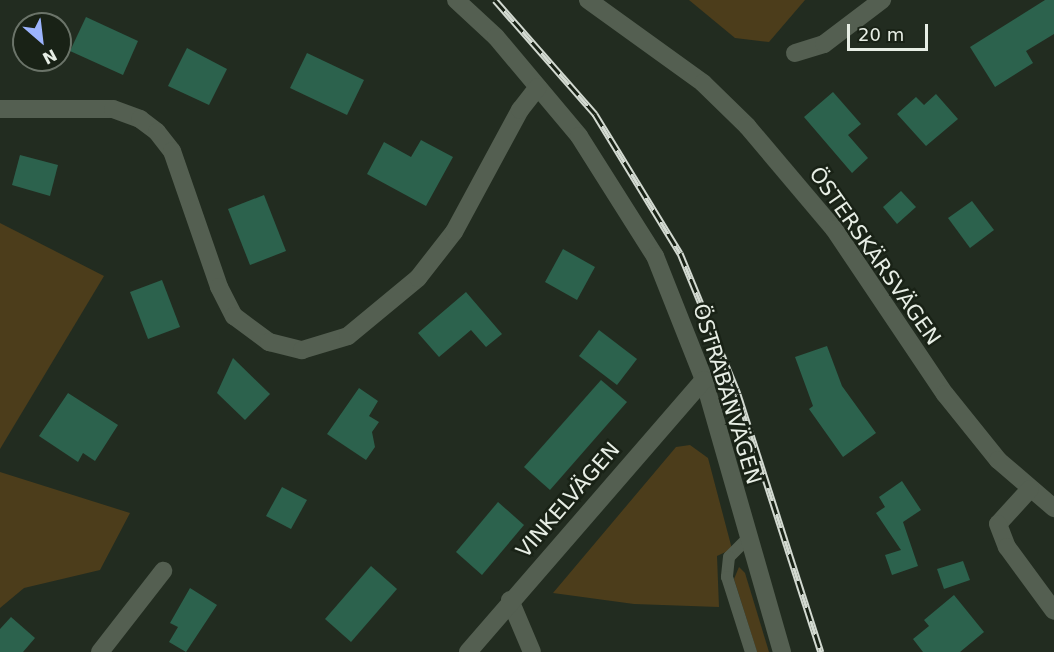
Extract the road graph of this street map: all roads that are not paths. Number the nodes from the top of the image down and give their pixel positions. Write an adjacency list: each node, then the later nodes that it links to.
1 (456, 0): 5 (street, ÖSTRABANVÄGEN)
2 (588, 0): 8 (street, ÖSTERSKÄRSVÄGEN)
3 (882, 0): 4 (street)
4 (795, 53)
5 (538, 87): 6 (street); 7 (street, ÖSTRABANVÄGEN)
6 (0, 109)
7 (704, 380): 10 (street, ÖSTRABANVÄGEN); 12 (street, VINKELVÄGEN)
8 (1030, 489): 9 (street, ÖSTERSKÄRSVÄGEN); 13 (street)
9 (1054, 508)
10 (747, 539): 17 (lane); 18 (street, ÖSTRABANVÄGEN)
11 (163, 571): 14 (street)
12 (510, 600): 15 (street, VINKELVÄGEN); 16 (street)
13 (1054, 611)
14 (100, 652)
15 (468, 652)
16 (532, 652)
17 (751, 652)
18 (782, 652)

